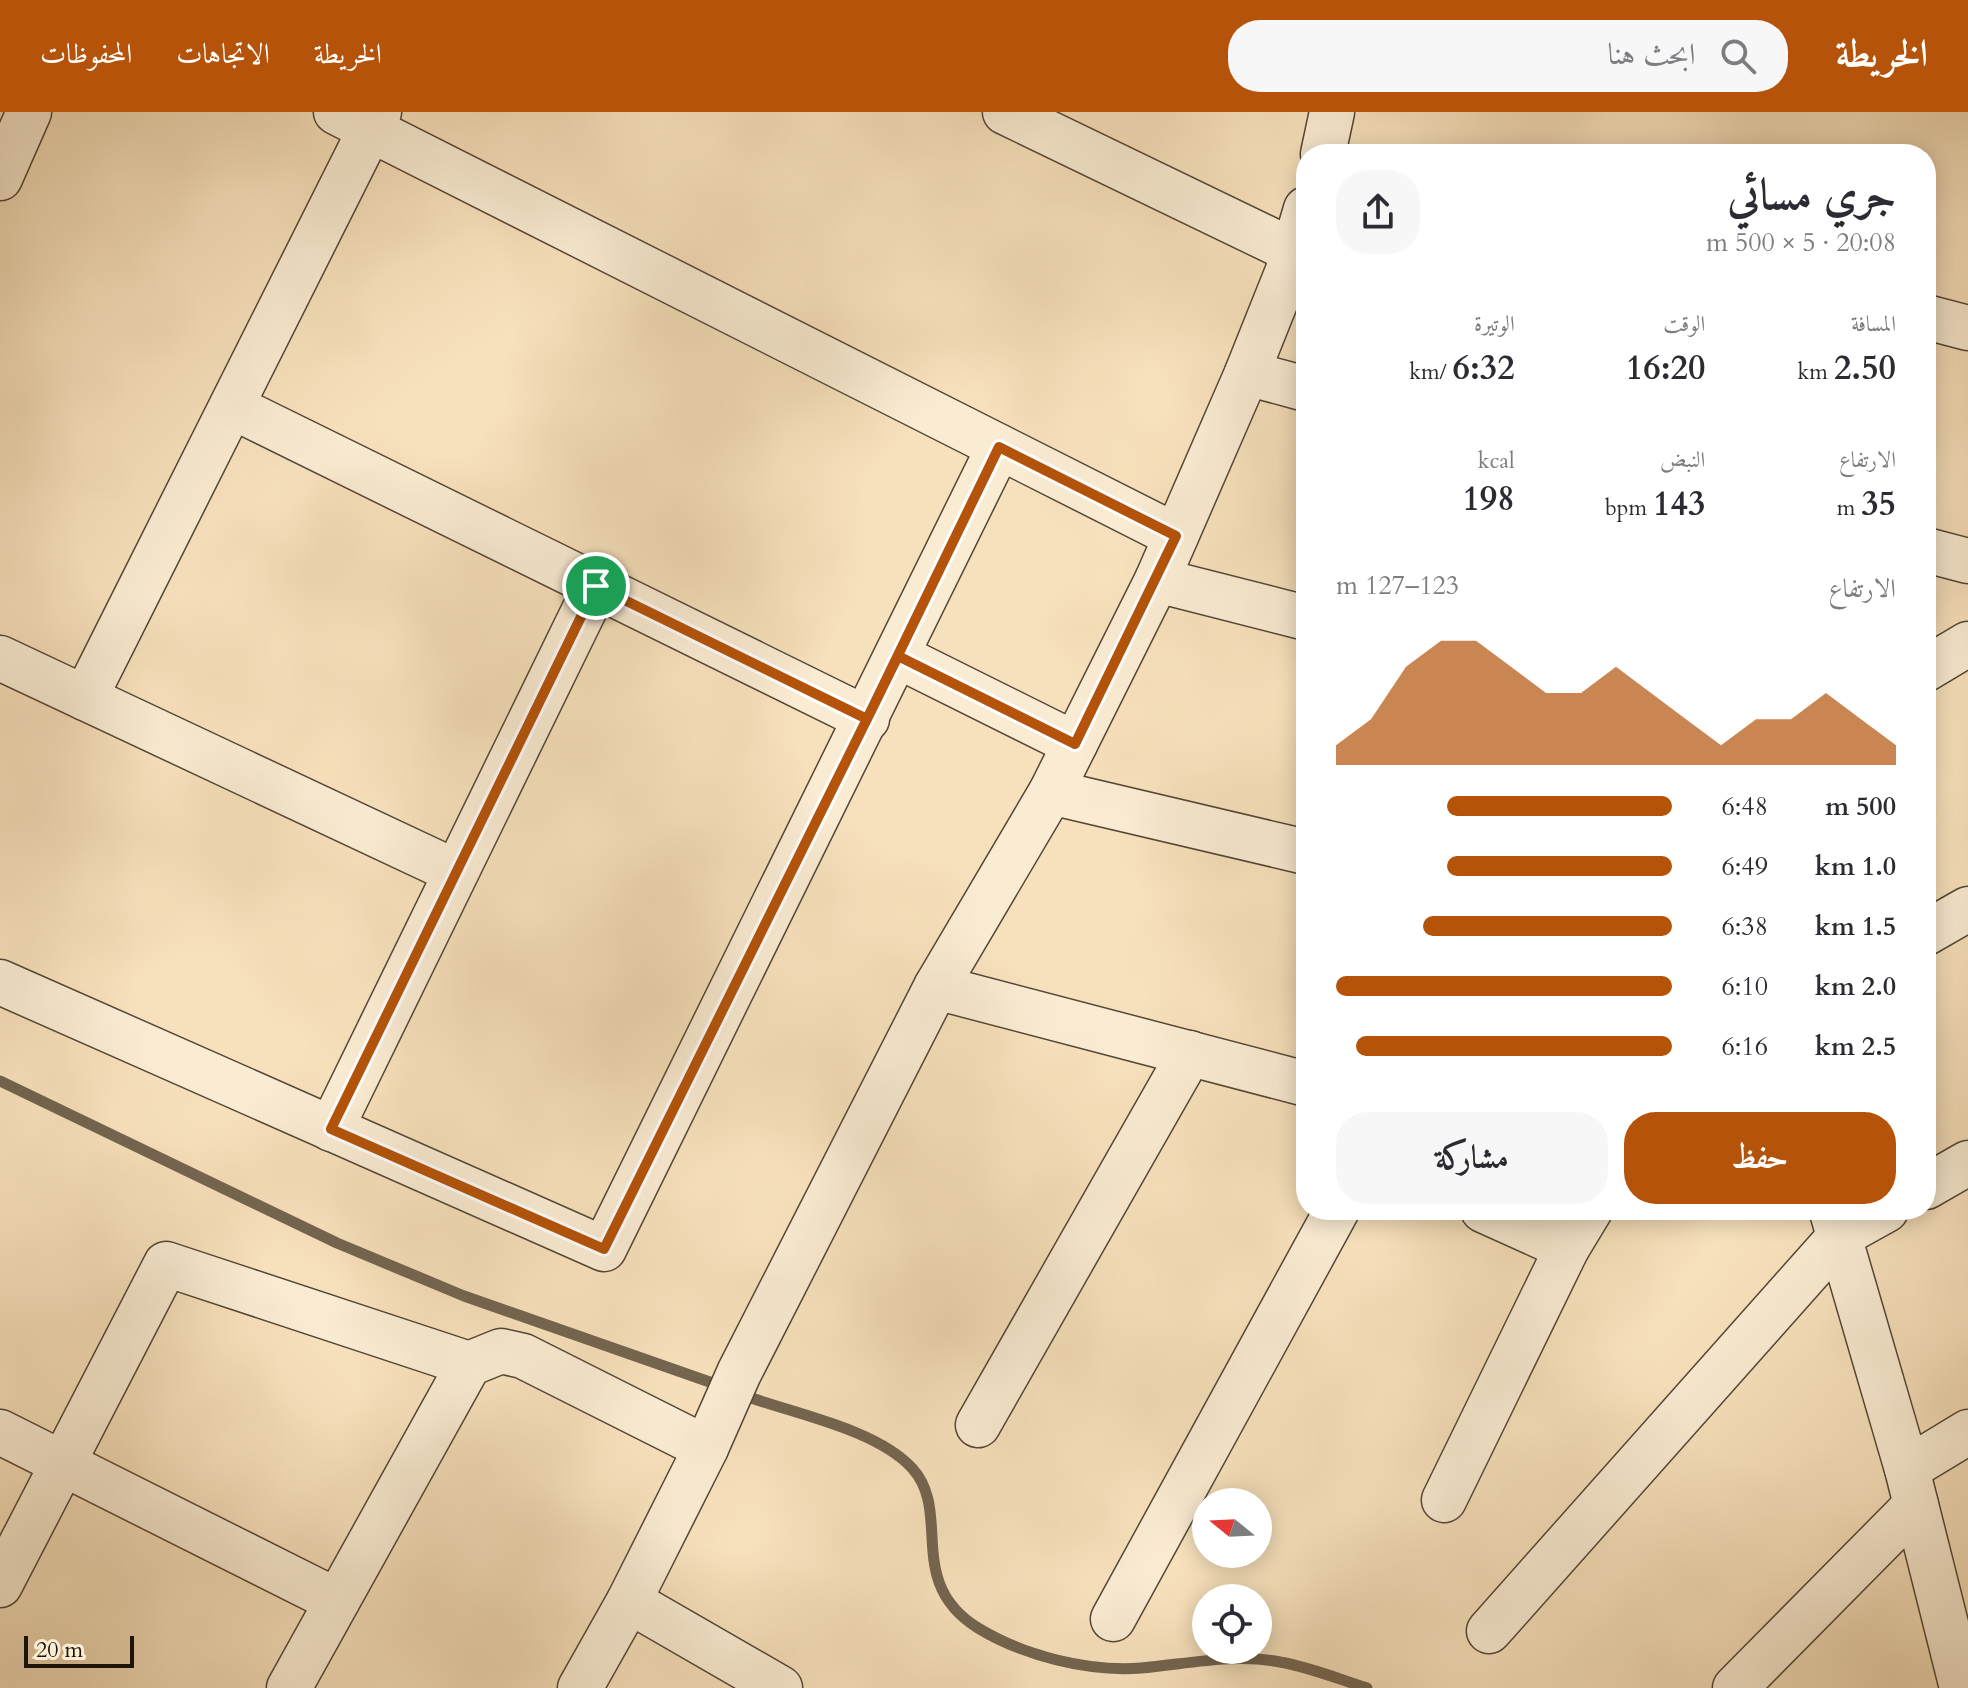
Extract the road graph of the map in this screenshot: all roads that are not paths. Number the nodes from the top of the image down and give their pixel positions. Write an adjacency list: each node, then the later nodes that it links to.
1 (29, 112): 6 (street)
2 (1005, 112): 8 (street)
3 (1332, 112): 5 (street)
4 (361, 117): 13 (street); 14 (street)
5 (1325, 144)
6 (0, 178)
7 (1296, 241): 8 (street)
8 (1293, 251): 11 (street)
9 (1936, 320): 10 (street)
10 (1968, 328)
11 (1247, 373): 12 (street); 15 (street)
12 (1296, 386)
13 (233, 407): 19 (street); 25 (street)
14 (999, 447): 15 (street); 22 (street)
15 (1176, 536): 18 (street)
16 (1936, 553): 17 (street)
17 (1968, 561)
18 (1157, 580): 20 (street); 27 (street)
19 (596, 586): 26 (street); 30 (street)
20 (1296, 615)
21 (1968, 644): 24 (street)
22 (898, 656): 26 (street); 27 (street)
23 (0, 658): 25 (street)
24 (1936, 663)
25 (85, 698): 30 (street)
26 (867, 719): 37 (street)
27 (1075, 744): 28 (street)
28 (1051, 792): 29 (street); 34 (street)
29 (1296, 850)
30 (456, 872): 37 (street)
31 (1968, 909): 32 (street)
32 (1936, 927)
33 (0, 982): 37 (street)
34 (936, 987): 35 (street); 49 (street)
35 (1190, 1053): 36 (street); 46 (street)
36 (1296, 1081)
37 (331, 1129)
38 (1968, 1163): 39 (street)
39 (1936, 1181)
40 (1332, 1220): 56 (street)
41 (1505, 1220): 44 (street)
42 (1584, 1220): 44 (street)
43 (1836, 1223): 51 (street); 57 (street)
44 (1567, 1248): 52 (street)
45 (469, 1364): 49 (street); 50 (street); 54 (street)
46 (978, 1425)
47 (0, 1432): 50 (street)
48 (1968, 1432): 51 (street)
49 (710, 1434): 55 (street)
50 (64, 1462): 53 (street); 54 (street)
51 (1912, 1487): 61 (street); 62 (street)
52 (1444, 1500)
53 (0, 1585)
54 (337, 1601): 58 (street)
55 (629, 1601): 59 (street); 60 (street)
56 (1113, 1619)
57 (1489, 1631)
58 (289, 1688)
59 (580, 1688)
60 (780, 1688)
61 (1735, 1688)
62 (1962, 1688)

